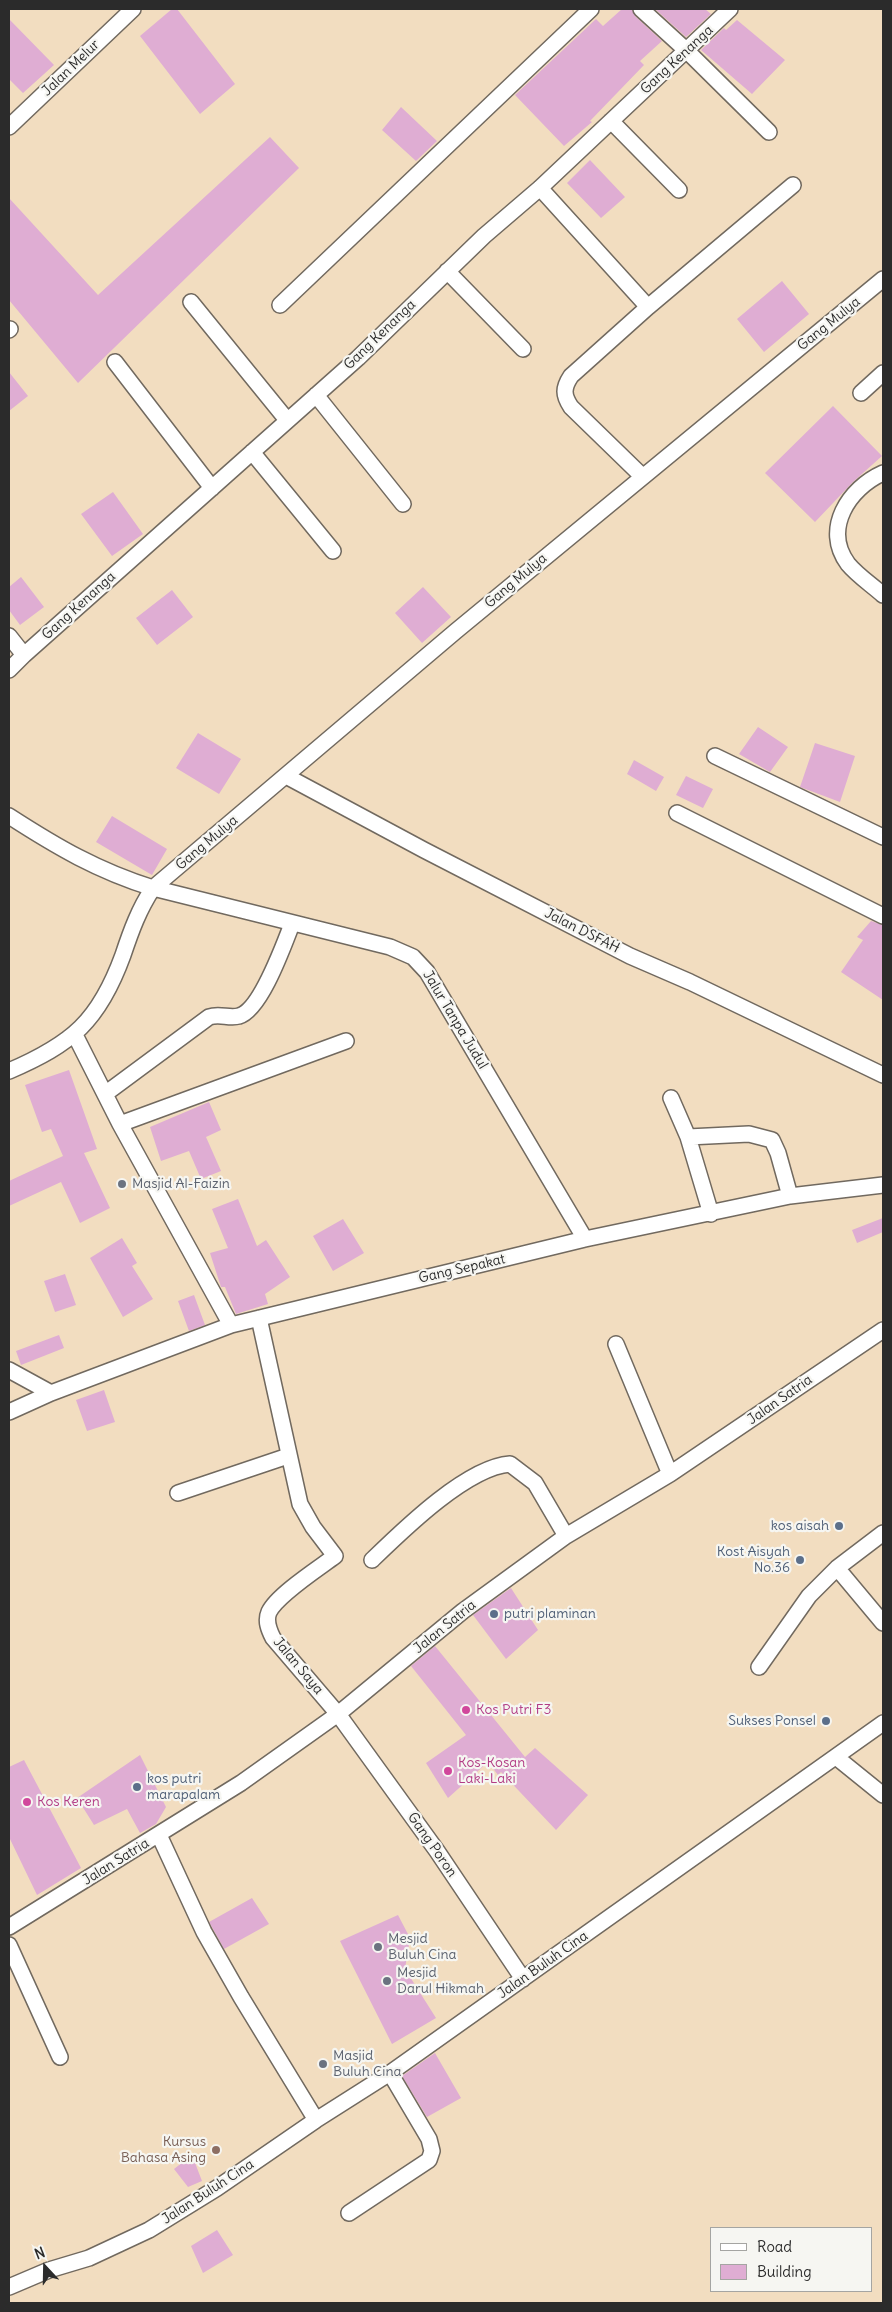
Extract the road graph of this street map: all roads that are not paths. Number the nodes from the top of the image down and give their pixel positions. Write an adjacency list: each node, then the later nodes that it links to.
1 (133, 9): 7 (street, Jalan Melur)
2 (591, 9): 15 (street)
3 (641, 9): 5 (street)
4 (730, 9): 5 (street, Gang Kenanga)
5 (687, 51): 6 (street, Gang Kenanga); 8 (street)
6 (611, 121): 10 (street, Gang Kenanga); 11 (street)
7 (9, 127)
8 (769, 132)
9 (793, 185): 16 (street)
10 (540, 188): 12 (street, Gang Kenanga); 16 (street)
11 (679, 190)
12 (447, 270): 17 (street); 21 (street, Gang Kenanga)
13 (883, 279): 25 (street, Gang Mulya)
14 (191, 302): 22 (street)
15 (280, 305)
16 (648, 307): 25 (street)
17 (523, 349)
18 (115, 362): 26 (street)
19 (883, 373): 20 (street)
20 (861, 393)
21 (316, 395): 22 (street, Gang Kenanga); 27 (street)
22 (287, 420): 23 (street, Gang Kenanga)
23 (252, 452): 26 (street, Gang Kenanga); 28 (street)
24 (883, 473): 29 (street)
25 (642, 476): 34 (street, Gang Mulya)
26 (212, 488): 31 (street, Gang Kenanga)
27 (403, 504)
28 (333, 551)
29 (883, 595)
30 (9, 636): 31 (street)
31 (24, 655): 32 (street, Gang Kenanga)
32 (9, 670)
33 (715, 756): 37 (street)
34 (286, 776): 38 (street, Gang Mulya); 44 (street, Jalan DSFAH)
35 (677, 813): 39 (street)
36 (9, 816): 38 (street, Jalur Tanpa Judul)
37 (883, 836)
38 (153, 888): 40 (street, Jalur Tanpa Judul); 41 (street, Gang Mulya)
39 (883, 916)
40 (292, 924): 45 (street); 52 (street, Jalur Tanpa Judul)
41 (75, 1035): 43 (street); 45 (street)
42 (346, 1040): 47 (street)
43 (9, 1070)
44 (883, 1075)
45 (105, 1094): 47 (street)
46 (671, 1098): 48 (street)
47 (120, 1124): 54 (street)
48 (688, 1137): 50 (street); 51 (street)
49 (883, 1185): 50 (street, Gang Sepakat)
50 (790, 1196): 51 (street, Gang Sepakat)
51 (711, 1214): 52 (street, Gang Sepakat)
52 (586, 1239): 53 (street, Gang Sepakat)
53 (259, 1318): 54 (street, Gang Sepakat); 60 (street)
54 (231, 1325): 58 (street, Gang Sepakat)
55 (883, 1330): 61 (street, Jalan Satria)
56 (616, 1344): 61 (street)
57 (9, 1370): 58 (street)
58 (51, 1393): 59 (street, Gang Sepakat)
59 (9, 1412)
60 (288, 1456): 62 (street); 69 (street, Jalan Saya)
61 (670, 1474): 64 (street, Jalan Satria)
62 (178, 1493)
63 (883, 1533): 66 (street)
64 (566, 1536): 65 (street); 69 (street, Jalan Satria)
65 (372, 1560)
66 (837, 1568): 67 (street); 68 (street)
67 (883, 1623)
68 (759, 1667)
69 (338, 1714): 73 (street, Jalan Satria); 76 (street, Gang Poron)
70 (883, 1723): 71 (street, Jalan Buluh Cina)
71 (836, 1757): 72 (street); 76 (street, Jalan Buluh Cina)
72 (883, 1795)
73 (159, 1835): 74 (street, Jalan Satria); 79 (street)
74 (9, 1927)
75 (9, 1945): 77 (street)
76 (523, 1979): 78 (street, Jalan Buluh Cina)
77 (60, 2057)
78 (390, 2073): 79 (street, Jalan Buluh Cina); 80 (street)
79 (316, 2120): 81 (street, Jalan Buluh Cina)
80 (349, 2213)
81 (9, 2287)

